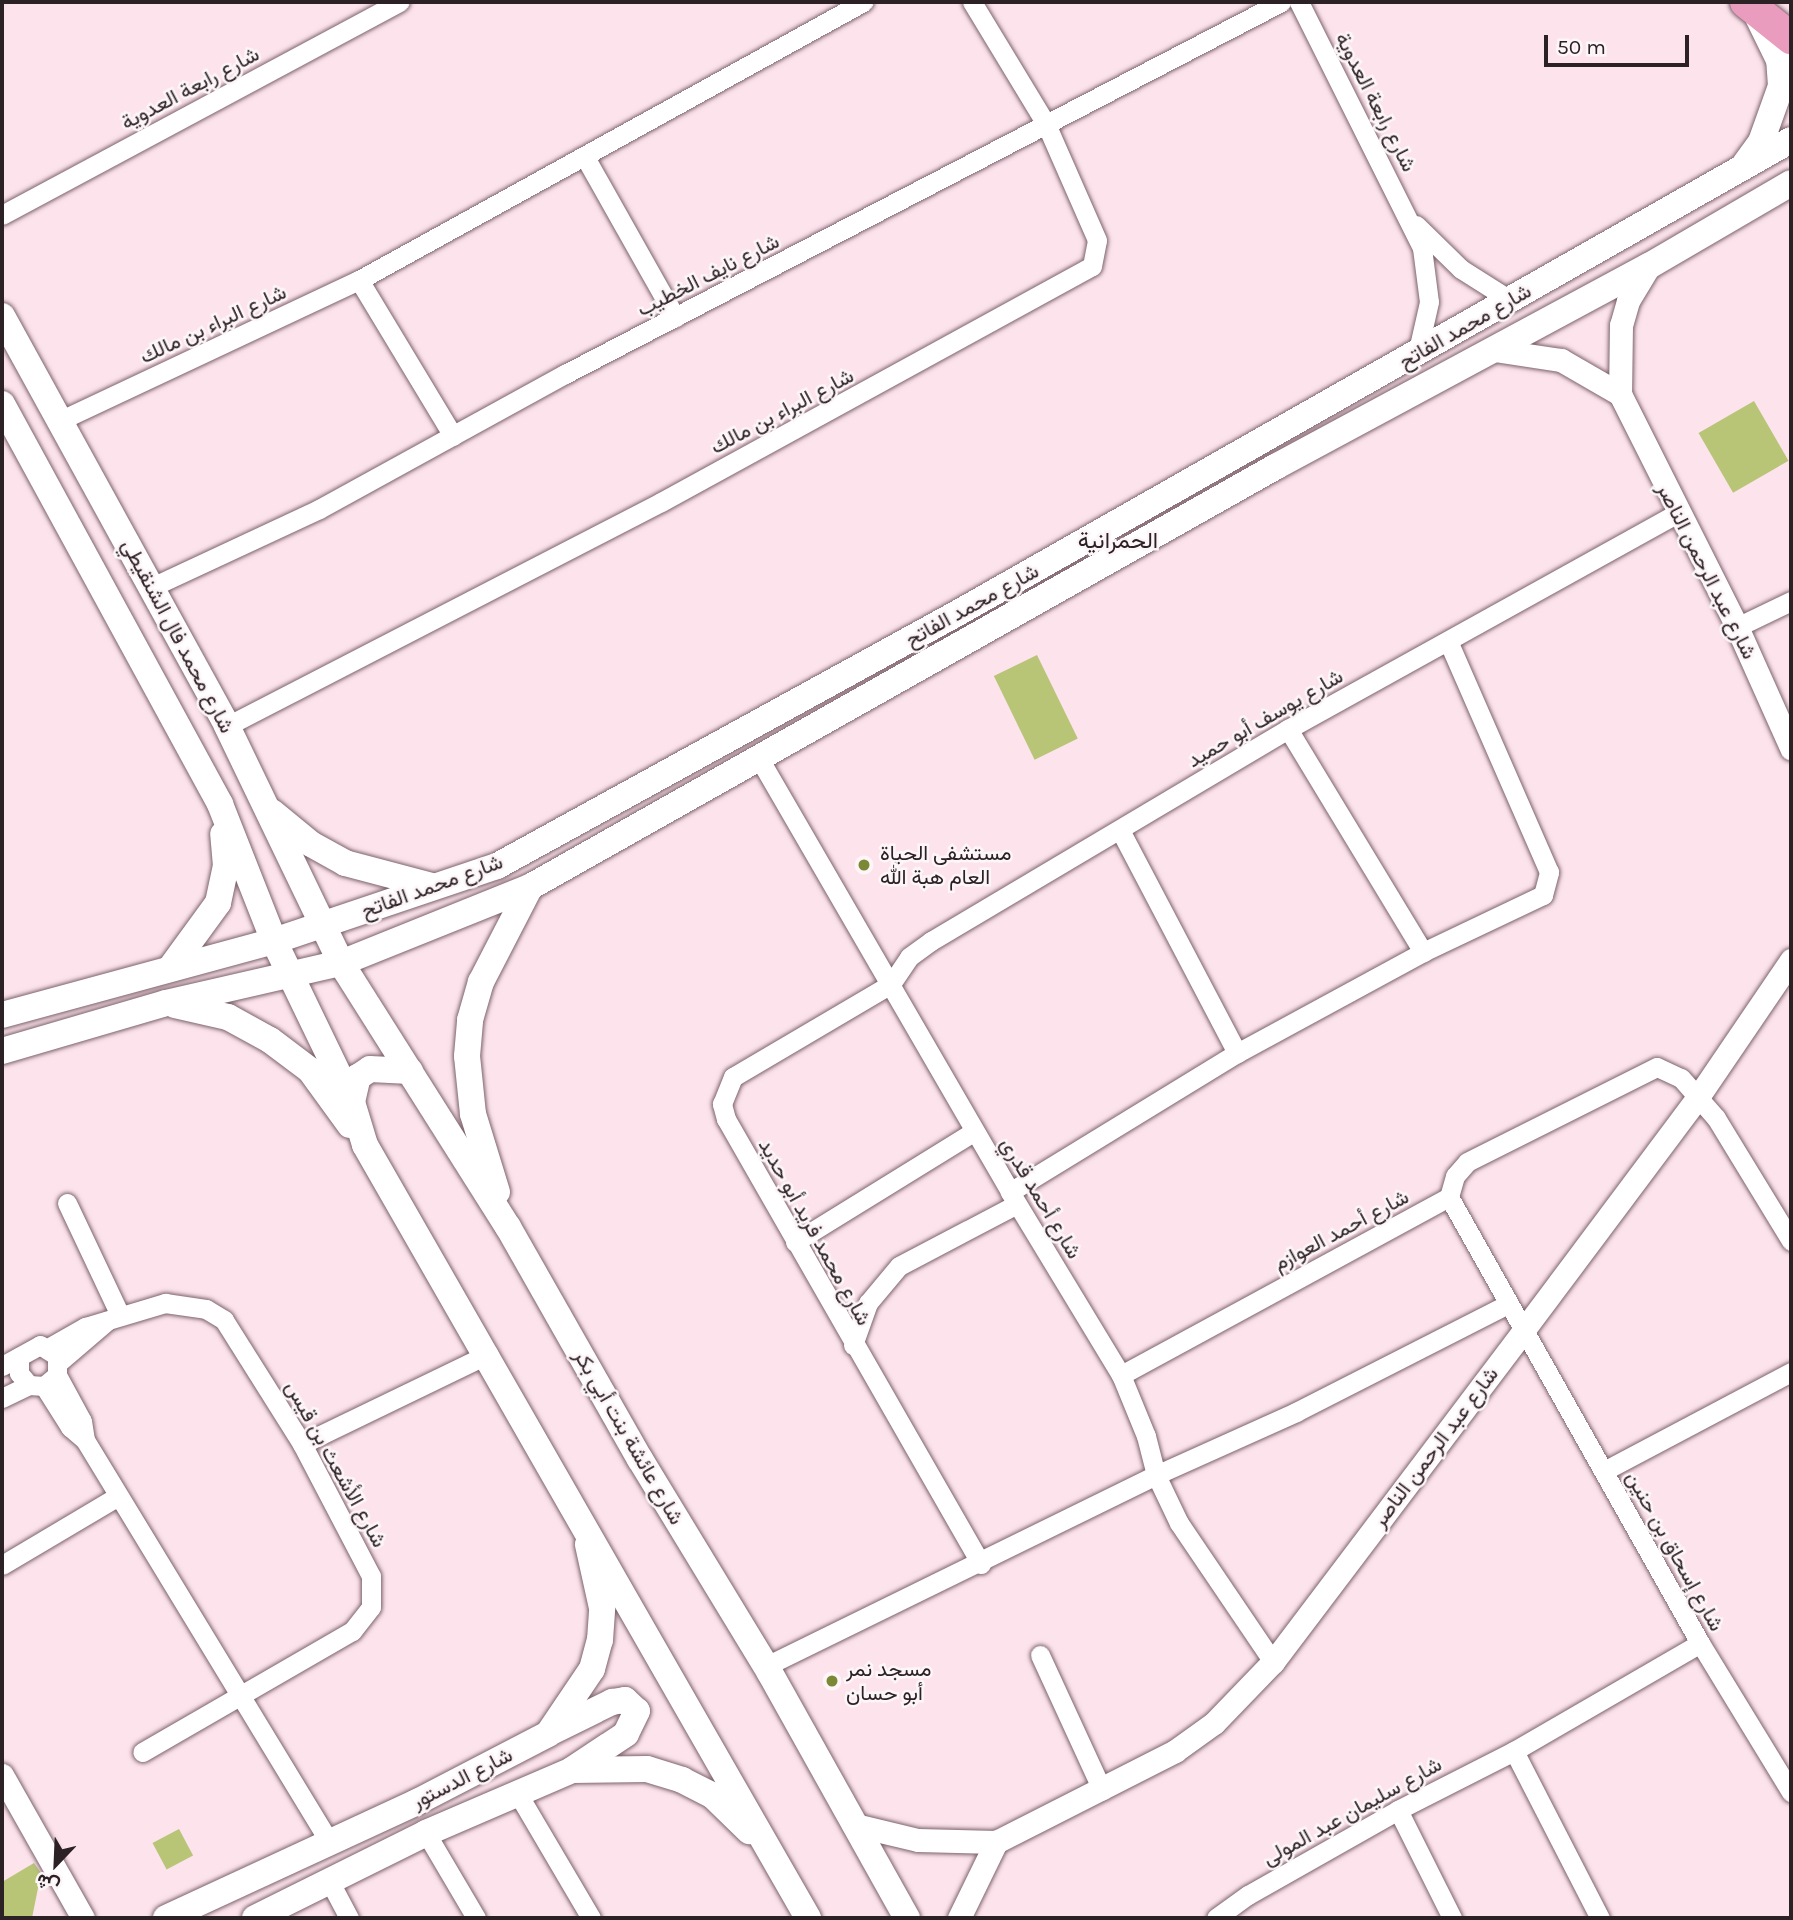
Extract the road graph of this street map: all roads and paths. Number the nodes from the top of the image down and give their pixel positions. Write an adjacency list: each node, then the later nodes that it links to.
1 (400, 2): 13 (street, شارع رابعة العدوية)
2 (863, 2): 10 (street, شارع البراء بن مالك)
3 (972, 2): 8 (street, شارع البراء بن مالك)
4 (1281, 2): 8 (street, شارع نايف الخطيب)
5 (1299, 2): 14 (street, شارع رابعة العدوية)
6 (1750, 6): 7 (highway); 11 (main road, شارع محمد الفاتح)
7 (1791, 38)
8 (1046, 124): 19 (street, شارع نايف الخطيب); 31 (street, شارع البراء بن مالك)
9 (1791, 140): 11 (main road)
10 (585, 157): 16 (street, شارع البراء بن مالك); 19 (street)
11 (1744, 166): 17 (main road, شارع محمد الفاتح)
12 (1791, 183): 15 (main road, شارع محمد الفاتح)
13 (2, 215)
14 (1413, 222): 17 (street, شارع رابعة العدوية); 21 (street, شارع رابعة العدوية)
15 (1649, 266): 20 (main road, شارع محمد الفاتح); 22 (street, شارع عبد الرحمن الناصر)
16 (359, 280): 24 (street, شارع البراء بن مالك); 25 (street)
17 (1510, 300): 21 (main road, شارع محمد الفاتح)
18 (2, 316): 24 (main road, شارع محمد فال الشنقيطي)
19 (675, 317): 25 (street, شارع نايف الخطيب)
20 (1493, 350): 22 (street); 34 (main road, شارع محمد الفاتح)
21 (1417, 355): 38 (main road, شارع محمد الفاتح)
22 (1620, 394): 26 (street, شارع عبد الرحمن الناصر)
23 (2, 404): 35 (main road, شارع محمد فال الشنقيطي)
24 (59, 421): 27 (main road, شارع محمد فال الشنقيطي)
25 (453, 436): 27 (street, شارع نايف الخطيب)
26 (1676, 513): 29 (street, شارع عبد الرحمن الناصر); 30 (street, شارع يوسف أبو حميد)
27 (154, 586): 31 (main road, شارع محمد فال الشنقيطي)
28 (1791, 600): 29 (street)
29 (1737, 627): 33 (street, شارع عبد الرحمن الناصر)
30 (1448, 640): 32 (street, شارع يوسف أبو حميد); 42 (street)
31 (228, 726): 36 (main road, شارع محمد فال الشنقيطي)
32 (1288, 729): 37 (street, شارع يوسف أبو حميد); 42 (street)
33 (1791, 748)
34 (760, 760): 39 (main road, شارع محمد الفاتح); 47 (street, شارع أحمد قدري)
35 (219, 804): 41 (main road, شارع محمد فال الشنقيطي); 45 (main road)
36 (265, 806): 38 (main road); 40 (main road, شارع محمد فال الشنقيطي)
37 (1120, 830): 47 (street, شارع يوسف أبو حميد); 51 (street)
38 (432, 887): 40 (main road, شارع محمد الفاتح)
39 (530, 887): 44 (main road, شارع محمد الفاتح); 60 (main road)
40 (322, 925): 41 (main road, شارع محمد الفاتح); 44 (main road, شارع محمد فال الشنقيطي)
41 (274, 940): 45 (main road, شارع محمد الفاتح); 46 (main road, شارع محمد فال الشنقيطي)
42 (1423, 952): 51 (street)
43 (1791, 960): 53 (street, شارع عبد الرحمن الناصر)
44 (341, 963): 46 (main road, شارع محمد الفاتح); 52 (main road, شارع عائشة بنت أبي بكر)
45 (172, 966): 49 (main road, شارع محمد الفاتح)
46 (292, 977): 48 (main road, شارع محمد الفاتح); 54 (main road)
47 (891, 984): 55 (street, شارع أحمد قدري); 61 (street, شارع محمد فريد أبو حديد)
48 (166, 1003): 50 (main road, شارع محمد الفاتح); 56 (main road)
49 (2, 1015)
50 (2, 1051)
51 (1237, 1053): 58 (street)
52 (410, 1072): 54 (main road); 60 (main road, شارع عائشة بنت أبي بكر)
53 (1698, 1097): 57 (street); 62 (street); 65 (street, شارع عبد الرحمن الناصر)
54 (352, 1102): 56 (main road)
55 (975, 1131): 58 (street, شارع أحمد قدري); 61 (street)
56 (365, 1145): 67 (main road)
57 (1449, 1197): 63 (street); 71 (street, شارع أحمد العوازم)
58 (1013, 1198): 66 (street); 71 (street, شارع أحمد قدري)
59 (67, 1203): 64 (street)
60 (508, 1227): 83 (main road, شارع عائشة بنت أبي بكر)
61 (795, 1241): 66 (street, شارع محمد فريد أبو حديد)
62 (1791, 1241)
63 (1508, 1304): 65 (street); 75 (street)
64 (114, 1317): 69 (street); 73 (street, شارع الأشعث بن قيس)
65 (1523, 1331): 74 (street, شارع إسحاق بن حنين); 82 (street, شارع عبد الرحمن الناصر)
66 (853, 1345): 78 (street, شارع محمد فريد أبو حديد)
67 (488, 1354): 73 (street); 77 (main road)
68 (11, 1362): 69 (street); 69 (street)
69 (47, 1371): 72 (street); 76 (street)
70 (1791, 1372): 74 (street)
71 (1121, 1375): 75 (street, شارع أحمد قدري)
72 (2, 1398)
73 (302, 1444): 84 (street, شارع الأشعث بن قيس)
74 (1604, 1471): 80 (street, شارع إسحاق بن حنين)
75 (1156, 1475): 78 (street); 82 (street, شارع أحمد قدري)
76 (118, 1496): 79 (street); 84 (street)
77 (582, 1520): 85 (main road, شارع الدستور); 98 (main road)
78 (981, 1564): 83 (street)
79 (2, 1566)
80 (1700, 1643): 86 (street, شارع سليمان عبد المولى); 91 (street, شارع إسحاق بن حنين)
81 (1040, 1655): 90 (street)
82 (1273, 1662): 90 (street, شارع عبد الرحمن الناصر)
83 (766, 1666): 94 (main road, شارع عائشة بنت أبي بكر)
84 (242, 1693): 87 (street, شارع الأشعث بن قيس); 96 (street)
85 (548, 1734): 88 (main road); 96 (main road, شارع الدستور)
86 (1514, 1751): 93 (street, شارع سليمان عبد المولى); 111 (street)
87 (142, 1752)
88 (572, 1770): 92 (main road, شارع الدستور); 98 (main road, شارع الدستور)
89 (2, 1775): 100 (street)
90 (1102, 1790): 97 (street, شارع عبد الرحمن الناصر)
91 (1791, 1791)
92 (518, 1794): 95 (main road, شارع الدستور); 105 (street)
93 (1398, 1810): 109 (street, شارع سليمان عبد المولى); 110 (street)
94 (855, 1825): 97 (street, شارع عبد الرحمن الناصر); 107 (main road, شارع عائشة بنت أبي بكر)
95 (426, 1833): 99 (main road, شارع الدستور); 104 (street)
96 (329, 1842): 101 (main road, شارع الدستور)
97 (996, 1842): 108 (street)
98 (775, 1856): 106 (main road)
99 (330, 1882): 102 (main road, شارع الدستور); 103 (street)
100 (83, 1918)
101 (166, 1918)
102 (255, 1918)
103 (349, 1918)
104 (476, 1918)
105 (591, 1918)
106 (808, 1918)
107 (907, 1918)
108 (959, 1918)
109 (1216, 1918)
110 (1452, 1918)
111 (1600, 1918)

